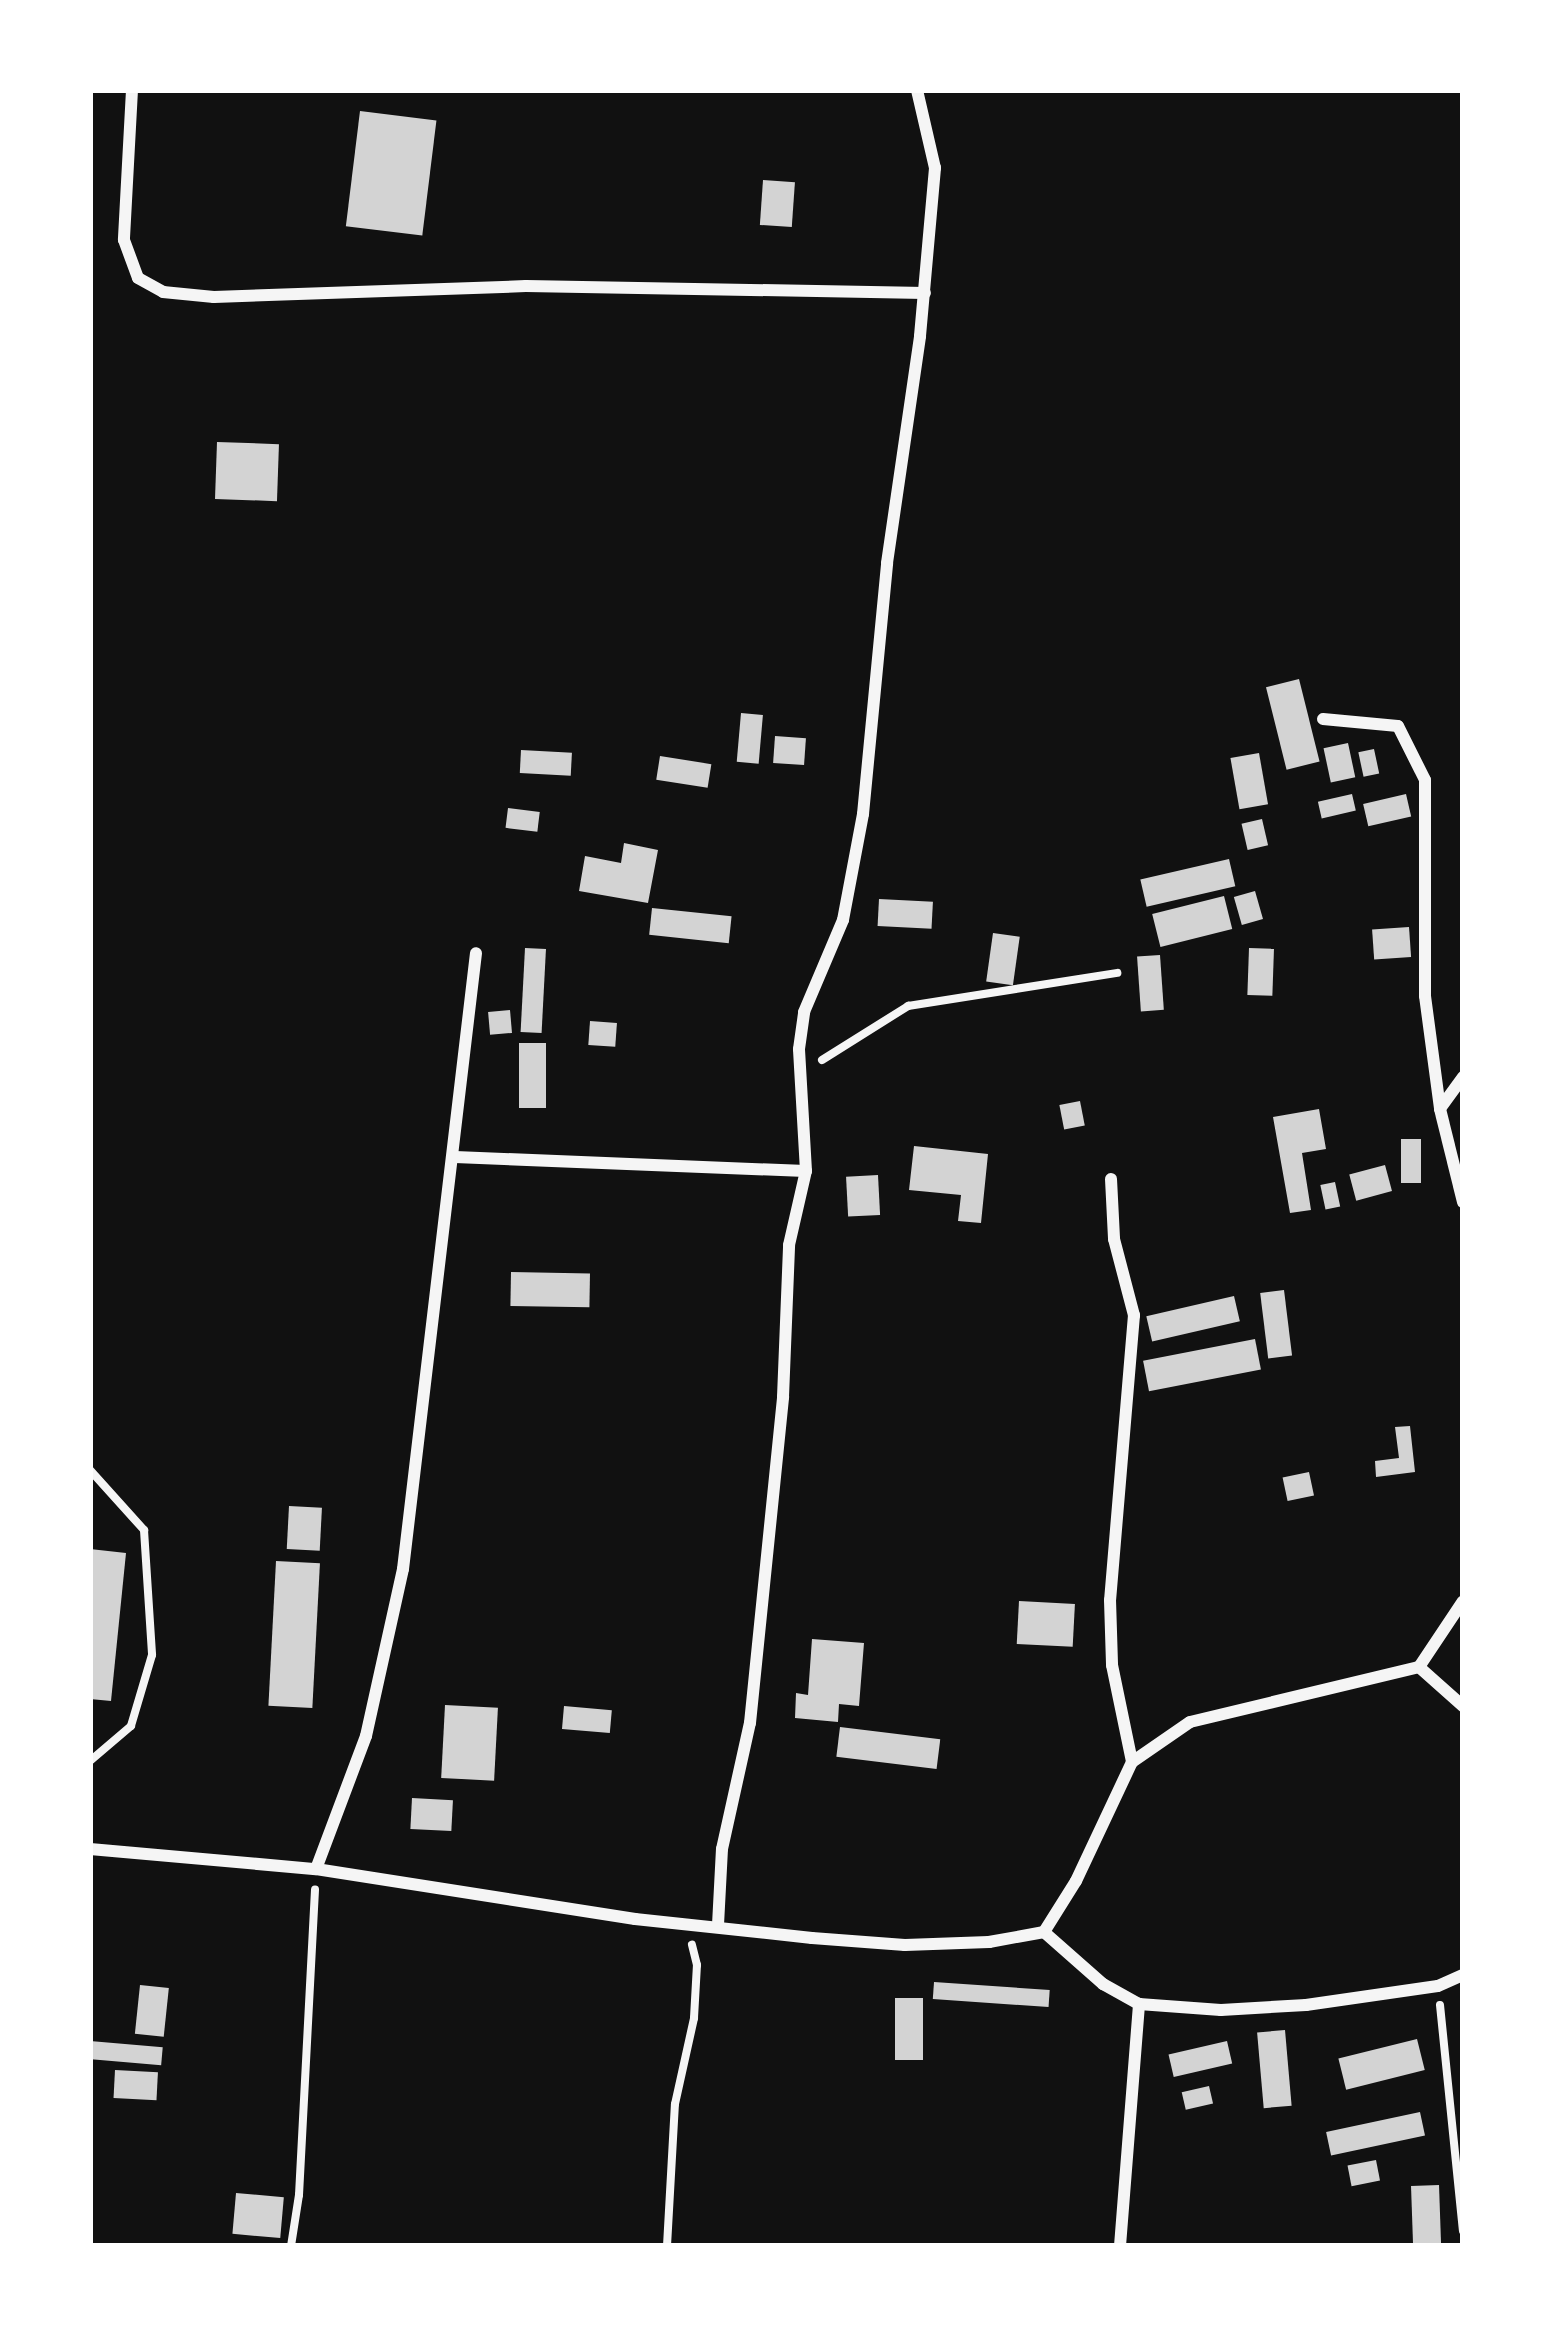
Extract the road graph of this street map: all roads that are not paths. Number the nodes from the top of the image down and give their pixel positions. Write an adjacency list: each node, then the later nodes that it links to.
1 (132, 90): 3 (street)
2 (917, 90): 3 (street)
3 (925, 293): 9 (street)
4 (1323, 718): 7 (street)
5 (476, 953): 8 (street)
6 (1463, 1077): 7 (street)
7 (1440, 1109): 11 (street)
8 (455, 1157): 9 (street); 17 (street)
9 (806, 1171): 18 (street)
10 (1111, 1179): 15 (street)
11 (1463, 1202)
12 (1463, 1601): 13 (street)
13 (1419, 1667): 14 (street); 15 (street)
14 (1463, 1706)
15 (1132, 1762): 19 (street)
16 (90, 1849): 17 (street)
17 (316, 1869): 18 (street)
18 (718, 1925): 19 (street)
19 (1044, 1932): 21 (street)
20 (1463, 1976): 21 (street)
21 (1139, 2004): 22 (street)
22 (1120, 2246)

